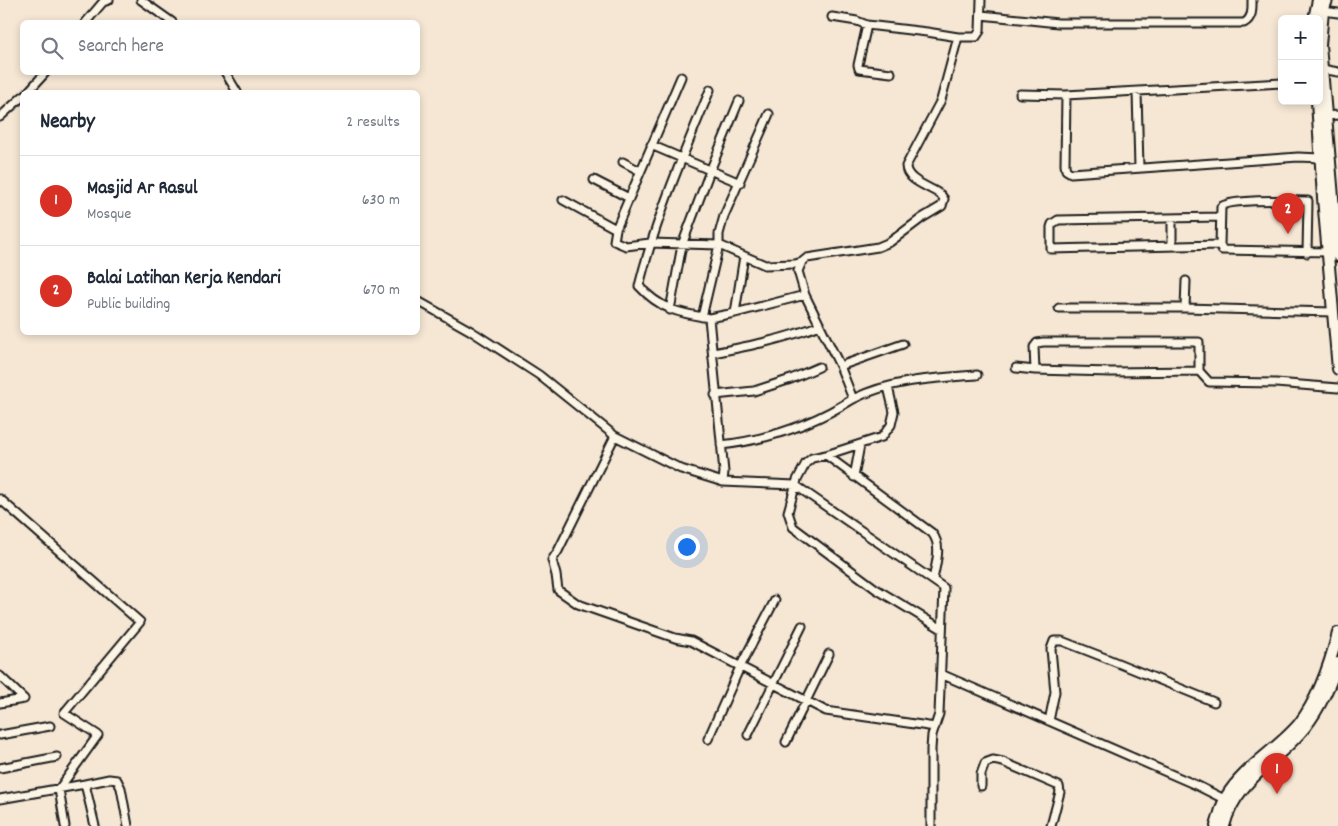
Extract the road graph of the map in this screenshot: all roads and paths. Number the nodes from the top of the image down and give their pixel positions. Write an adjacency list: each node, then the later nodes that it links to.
1 (109, 0): 12 (street)
2 (141, 0): 13 (street)
3 (981, 0): 9 (street)
4 (1252, 0): 9 (street)
5 (1318, 0): 10 (highway)
6 (1327, 0): 7 (highway)
7 (1323, 11): 8 (street); 16 (highway)
8 (1338, 13)
9 (981, 15): 15 (street)
10 (1315, 15)
11 (832, 17): 14 (street)
12 (88, 20)
13 (169, 20)
14 (867, 25): 15 (street); 19 (street)
15 (958, 37): 61 (street)
16 (1321, 60)
17 (1323, 69): 18 (street)
18 (1338, 72)
19 (891, 73)
20 (1323, 73): 35 (highway)
21 (43, 75): 25 (street)
22 (227, 75): 26 (street)
23 (681, 77): 38 (street)
24 (1278, 83): 28 (street)
25 (30, 90)
26 (236, 90)
27 (710, 90): 39 (street)
28 (1138, 92): 30 (street); 42 (street)
29 (1020, 94): 30 (street)
30 (1066, 95): 42 (street)
31 (20, 99): 36 (street)
32 (739, 101): 43 (street)
33 (1317, 105): 40 (highway)
34 (769, 114): 47 (street)
35 (1334, 116): 37 (street); 45 (highway)
36 (0, 117)
37 (1338, 120)
38 (651, 145): 39 (street); 44 (street)
39 (682, 158): 43 (street); 53 (street)
40 (1322, 158): 42 (street); 59 (highway)
41 (623, 162): 44 (street)
42 (1139, 168)
43 (710, 170): 47 (street); 54 (street)
44 (640, 171): 48 (street)
45 (1334, 171): 59 (highway)
46 (594, 180): 48 (street)
47 (740, 183): 55 (street)
48 (629, 198): 52 (street)
49 (563, 200): 52 (street)
50 (1220, 217): 51 (street); 57 (street); 58 (street)
51 (1172, 218): 56 (street); 56 (street)
52 (616, 229): 53 (street)
53 (650, 243): 54 (street); 68 (street)
54 (682, 245): 55 (street); 68 (street)
55 (719, 245): 60 (street); 71 (street)
56 (1172, 245): 57 (street)
57 (1220, 245): 58 (street)
58 (1307, 253): 59 (street)
59 (1333, 254): 63 (highway)
60 (744, 256): 61 (street); 70 (street)
61 (802, 262): 64 (street)
62 (1186, 281): 67 (street)
63 (1335, 288): 69 (highway)
64 (805, 295): 70 (street); 72 (street)
65 (420, 302): 86 (street)
66 (1059, 308): 67 (street)
67 (1185, 308): 69 (street)
68 (670, 310): 71 (street)
69 (1334, 312): 78 (highway)
70 (735, 313): 71 (street)
71 (706, 317): 74 (street)
72 (820, 325): 74 (street); 75 (street)
73 (903, 344): 75 (street)
74 (712, 353): 84 (street)
75 (840, 366): 85 (street)
76 (819, 367): 84 (street)
77 (1016, 368): 79 (street)
78 (1338, 368)
79 (1035, 370): 80 (street); 80 (street)
80 (1198, 372): 83 (street)
81 (977, 376): 82 (street)
82 (888, 387): 85 (street); 88 (street)
83 (1338, 388)
84 (716, 395): 87 (street)
85 (853, 399): 87 (street)
86 (616, 436): 91 (street); 102 (street)
87 (721, 445): 91 (street)
88 (860, 445): 89 (street); 90 (street)
89 (826, 455): 90 (street); 92 (street)
90 (854, 477): 94 (street)
91 (723, 482): 92 (street)
92 (795, 485): 94 (street); 97 (street)
93 (0, 499): 120 (street)
94 (933, 580): 97 (street)
95 (774, 600): 102 (street)
96 (802, 626): 105 (street)
97 (942, 629): 103 (street)
98 (1338, 633): 99 (highway)
99 (1335, 652): 122 (highway)
100 (829, 654): 106 (street)
101 (1338, 663): 122 (highway)
102 (740, 667): 105 (street); 114 (street)
103 (941, 674): 109 (street); 111 (street)
104 (0, 676): 108 (street)
105 (773, 684): 106 (street); 113 (street)
106 (806, 701): 111 (street); 115 (street)
107 (1214, 702): 109 (street)
108 (0, 703)
109 (1049, 721): 122 (street)
110 (50, 726): 112 (street)
111 (935, 727): 126 (street)
112 (0, 735)
113 (748, 735)
114 (708, 739)
115 (786, 742)
116 (57, 757): 117 (street)
117 (0, 768)
118 (86, 784): 120 (street); 124 (street); 125 (street)
119 (981, 786): 127 (street)
120 (59, 788): 121 (street); 123 (street)
121 (0, 799)
122 (1228, 801): 128 (highway); 129 (highway)
123 (65, 826)
124 (95, 826)
125 (128, 826)
126 (931, 826)
127 (1051, 826)
128 (1216, 826)
129 (1224, 826)

